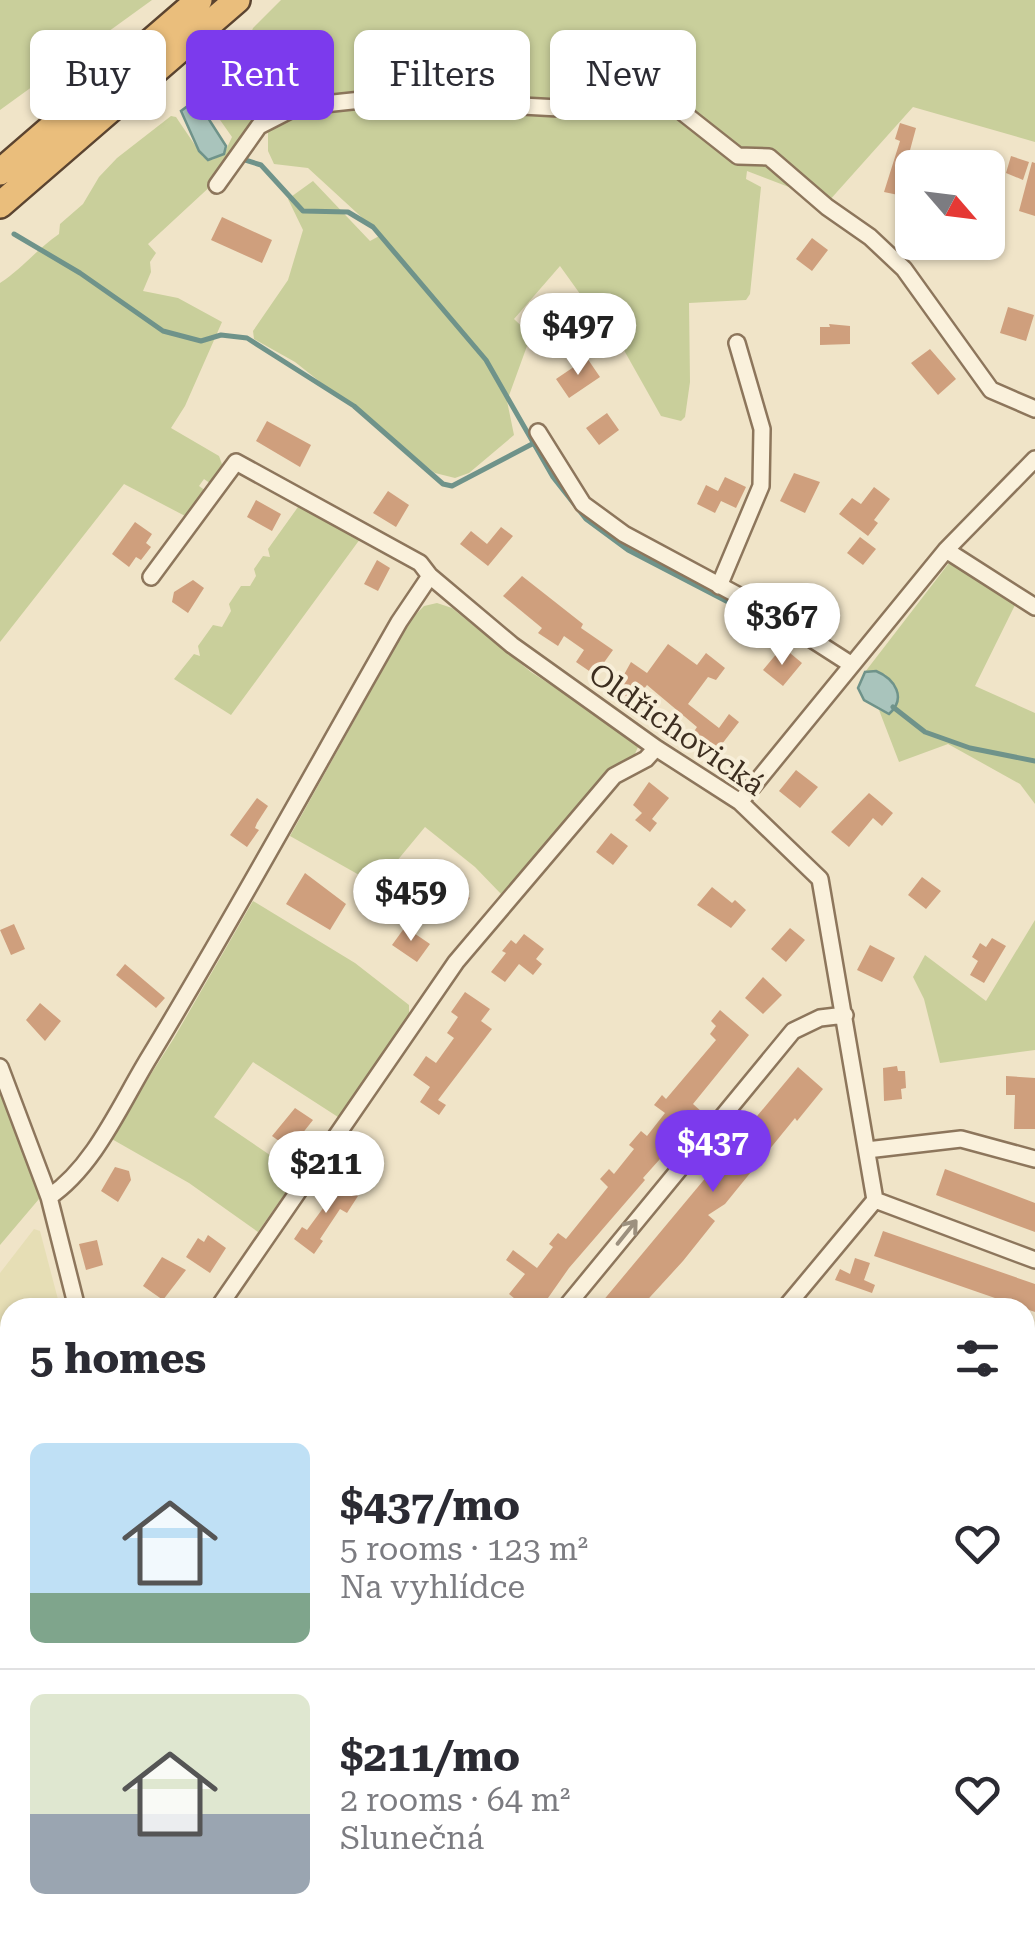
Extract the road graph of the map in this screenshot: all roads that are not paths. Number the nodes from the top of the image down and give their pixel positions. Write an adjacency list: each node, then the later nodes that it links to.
1 (200, 0): 3 (highway)
2 (237, 0): 5 (highway)
3 (0, 172)
4 (218, 185): 7 (street)
5 (0, 205)
6 (737, 342): 13 (street)
7 (1035, 410)
8 (538, 432): 13 (street)
9 (1035, 459): 10 (street)
10 (946, 550): 14 (street); 15 (street)
11 (151, 576): 12 (street, Oldřichovická)
12 (430, 576): 16 (street, Oldřichovická); 22 (street)
13 (719, 586): 15 (street)
14 (1035, 606)
15 (852, 665): 17 (street)
16 (656, 748): 17 (street, Oldřichovická); 26 (street)
17 (740, 802): 18 (street, Oldřichovická)
18 (845, 1016): 20 (street, Oldřichovická); 27 (street, one-way to 18)
19 (0, 1067): 22 (street)
20 (866, 1150): 21 (street); 23 (street, Oldřichovická)
21 (1035, 1159)
22 (48, 1196): 25 (street)
23 (875, 1200): 24 (street); 28 (street)
24 (1035, 1260)
25 (74, 1298)
26 (225, 1298)
27 (573, 1298)
28 (793, 1298)

